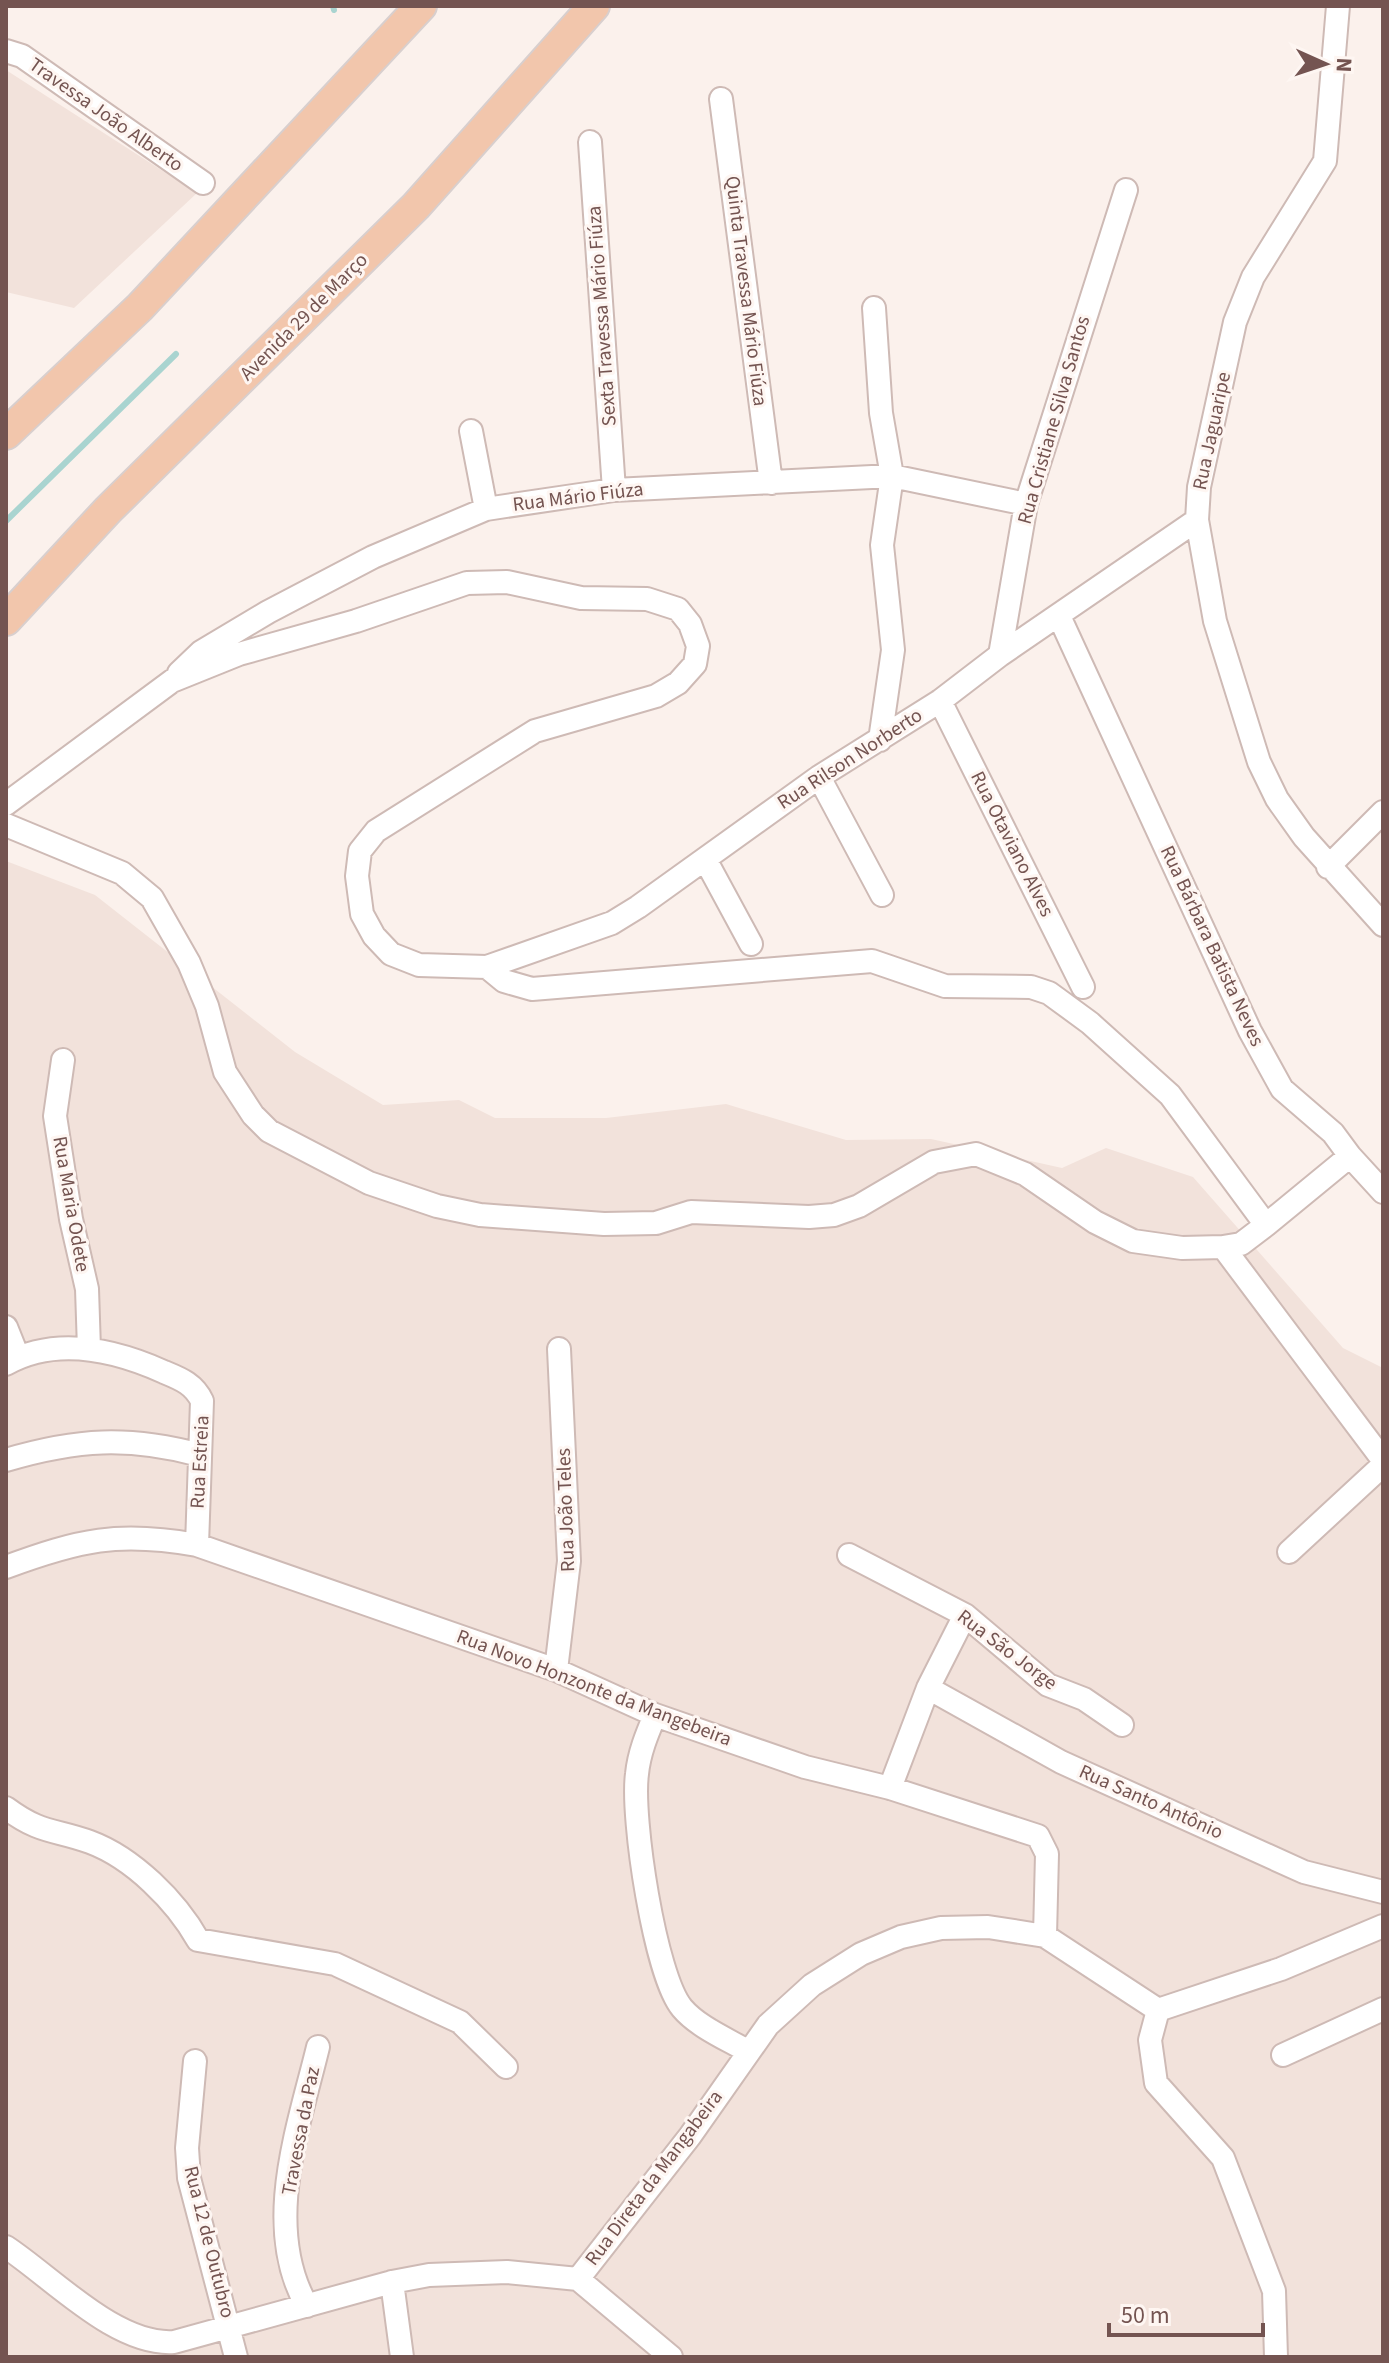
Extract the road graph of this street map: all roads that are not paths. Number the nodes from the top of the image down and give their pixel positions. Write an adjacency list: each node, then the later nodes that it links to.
1 (421, 6): 11 (main road)
2 (594, 6): 19 (main road, Avenida 29 de Março)
3 (1338, 6): 17 (street, Rua Jaguaripe)
4 (6, 51): 7 (street, Travessa João Alberto)
5 (721, 99): 13 (street, Quinta Travessa Mário Fiúza)
6 (590, 142): 14 (street, Sexta Travessa Mário Fiúza)
7 (203, 183)
8 (1126, 190): 15 (street, Rua Cristiane Silva Santos)
9 (874, 308): 12 (street)
10 (471, 431): 16 (street)
11 (6, 434)
12 (892, 476): 13 (street, Rua Mário Fiúza); 15 (street, Rua Mário Fiúza); 23 (street)
13 (771, 483): 14 (street, Rua Mário Fiúza)
14 (614, 490): 16 (street, Rua Mário Fiúza)
15 (1026, 504): 20 (street, Rua Cristiane Silva Santos)
16 (486, 509): 21 (street, Rua Mário Fiúza)
17 (1197, 520): 18 (street, Rua Rilson Norberto); 29 (street, Rua Jaguaripe)
18 (1059, 616): 20 (street, Rua Rilson Norberto); 36 (street, Rua Bárbara Batista Neves)
19 (6, 620)
20 (1000, 655): 22 (street, Rua Rilson Norberto)
21 (172, 681): 25 (street); 33 (street)
22 (940, 701): 23 (street, Rua Rilson Norberto); 34 (street, Rua Otaviano Alves)
23 (880, 740): 24 (street, Rua Rilson Norberto)
24 (819, 777): 28 (street, Rua Rilson Norberto); 30 (street)
25 (6, 804)
26 (1383, 812): 29 (street)
27 (6, 825): 39 (street)
28 (705, 859): 32 (street); 33 (street, Rua Rilson Norberto)
29 (1328, 867): 31 (street, Rua Jaguaripe)
30 (882, 895)
31 (1383, 925)
32 (751, 944)
33 (487, 967): 38 (street)
34 (1083, 987)
35 (63, 1060): 41 (street, Rua Maria Odete)
36 (1350, 1156): 37 (street, Rua Bárbara Batista Neves); 38 (street)
37 (1383, 1192)
38 (1266, 1225): 39 (street)
39 (1223, 1247): 46 (street)
40 (6, 1327): 43 (street)
41 (89, 1349): 43 (street, Rua Estreia); 44 (street, Rua Estreia)
42 (559, 1349): 52 (street, Rua João Teles)
43 (12, 1361)
44 (200, 1455): 45 (street); 47 (street, Rua Estreia)
45 (6, 1460)
46 (1383, 1463): 48 (street)
47 (197, 1545): 50 (street, Rua Novo Honzonte da Mangebeira); 52 (street, Rua Novo Honzonte da Mangebeira)
48 (1289, 1552)
49 (849, 1555): 51 (street, Rua São Jorge)
50 (6, 1567)
51 (965, 1615): 53 (street); 55 (street, Rua São Jorge)
52 (556, 1670): 54 (street, Rua Novo Honzonte da Mangebeira)
53 (928, 1688): 56 (street); 58 (street, Rua Santo Antônio)
54 (655, 1715): 56 (street, Rua Novo Honzonte da Mangebeira); 64 (street)
55 (1122, 1725)
56 (890, 1788): 60 (street, Rua Novo Honzonte da Mangebeira)
57 (6, 1808): 67 (street)
58 (1383, 1892)
59 (1382, 1929): 62 (street)
60 (1045, 1936): 62 (street); 64 (street, Rua Direta da Mangabeira)
61 (1382, 2009): 65 (street)
62 (1158, 2010): 76 (street)
63 (318, 2047): 71 (street, Travessa da Paz)
64 (749, 2052): 69 (street, Rua Direta da Mangabeira)
65 (1283, 2055)
66 (195, 2061): 72 (street, Rua 12 de Outubro)
67 (506, 2067)
68 (6, 2247): 72 (street, Rua Direta da Mangabeira)
69 (578, 2279): 70 (street, Rua Direta da Mangabeira); 75 (street)
70 (392, 2282): 71 (street, Rua Direta da Mangabeira); 74 (street)
71 (307, 2306): 72 (street, Rua Direta da Mangabeira)
72 (230, 2328): 73 (street, Rua 12 de Outubro)
73 (236, 2357)
74 (402, 2357)
75 (671, 2357)
76 (1276, 2357)

